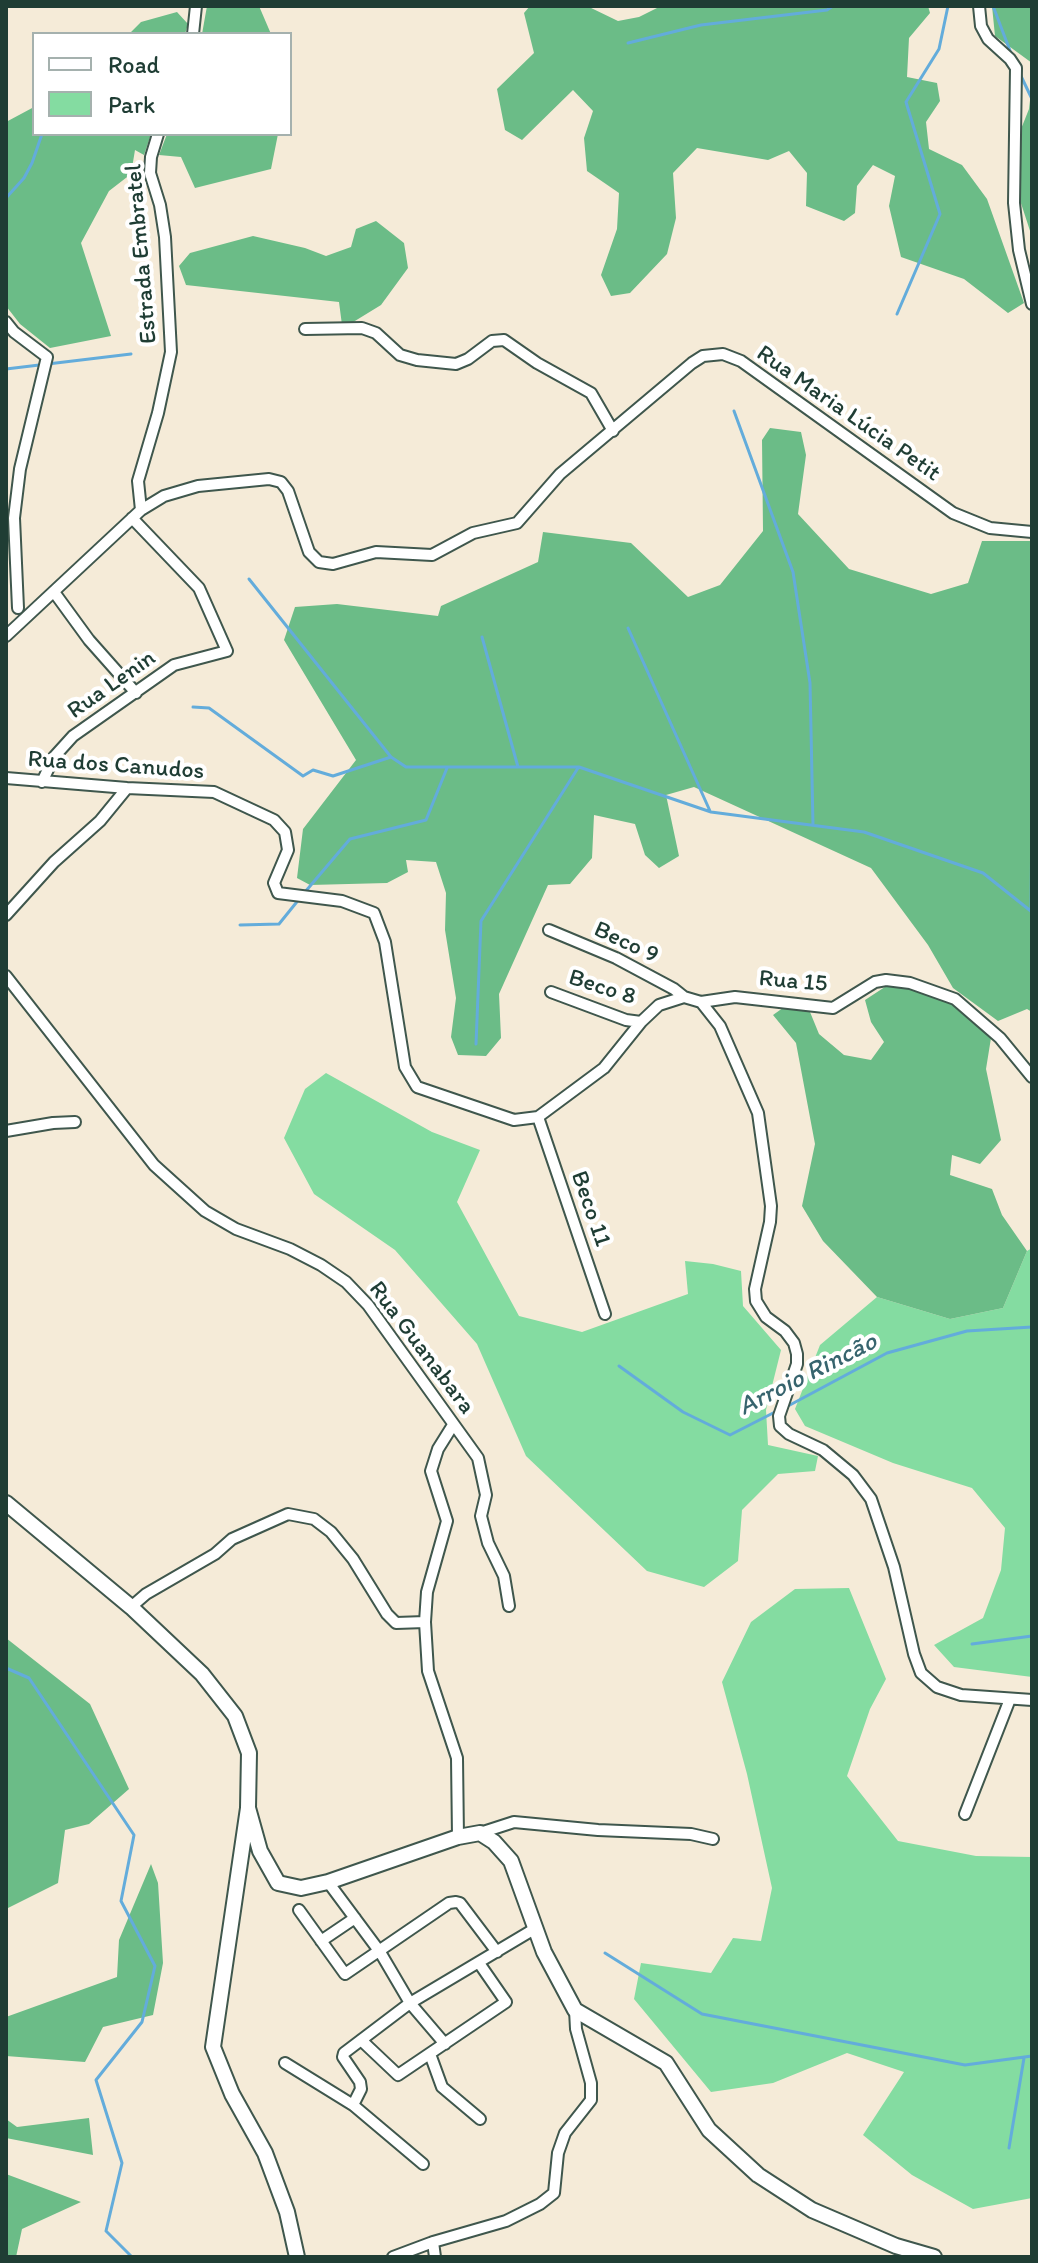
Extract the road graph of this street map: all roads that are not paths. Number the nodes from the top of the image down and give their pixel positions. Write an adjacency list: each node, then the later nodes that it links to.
1 (196, 6): 3 (street)
2 (979, 6): 5 (street)
3 (193, 32)
4 (157, 136): 10 (street, Estrada Embratel)
5 (1032, 304)
6 (6, 322): 11 (street)
7 (305, 329): 8 (street)
8 (613, 431): 10 (street, Rua Maria Lúcia Petit); 13 (street, Rua Maria Lúcia Petit)
9 (6, 505): 11 (street)
10 (141, 510): 12 (street)
11 (14, 518): 16 (street)
12 (132, 518): 14 (street); 19 (street, Rua Lenin)
13 (1032, 532)
14 (54, 592): 17 (street); 19 (street)
15 (6, 602): 16 (street)
16 (18, 608): 17 (street)
17 (25, 619): 18 (street)
18 (6, 636)
19 (136, 693): 21 (street, Rua Lenin)
20 (6, 778): 21 (street, Rua dos Canudos)
21 (42, 782): 22 (street, Rua dos Canudos)
22 (127, 788): 23 (street); 31 (street, Rua dos Canudos)
23 (6, 915)
24 (549, 930): 27 (street, Beco 9)
25 (6, 976): 35 (street, Rua Guanabara)
26 (551, 992): 29 (street, Beco 8)
27 (684, 997): 28 (street); 29 (street)
28 (701, 1002): 30 (street, Rua 15); 40 (street)
29 (641, 1022): 31 (street)
30 (1032, 1077)
31 (538, 1117): 34 (street, Beco 11)
32 (75, 1122): 33 (street)
33 (6, 1131)
34 (605, 1314)
35 (453, 1425): 37 (street, Rua Guanabara); 39 (street)
36 (6, 1503): 38 (street)
37 (509, 1606)
38 (131, 1607): 39 (street); 42 (street)
39 (425, 1622): 45 (street)
40 (1010, 1699): 41 (street); 43 (street)
41 (1032, 1700)
42 (248, 1808): 47 (street); 65 (street)
43 (965, 1814)
44 (480, 1833): 45 (street); 46 (street); 50 (street)
45 (458, 1837): 47 (street)
46 (713, 1839)
47 (328, 1882): 49 (street)
48 (299, 1910): 51 (street)
49 (355, 1918): 51 (street); 52 (street)
50 (536, 1928): 53 (street); 56 (street)
51 (321, 1941): 52 (street)
52 (380, 1952): 53 (street); 55 (street)
53 (497, 1952): 54 (street)
54 (479, 1963): 55 (street); 58 (street)
55 (410, 2003): 57 (street); 58 (street)
56 (575, 2010): 64 (street); 68 (street)
57 (361, 2040): 59 (street); 61 (street)
58 (445, 2044): 59 (street)
59 (430, 2054): 62 (street)
60 (285, 2063): 61 (street)
61 (353, 2105): 63 (street)
62 (480, 2119)
63 (423, 2164)
64 (433, 2242): 66 (street); 67 (street)
65 (297, 2257)
66 (393, 2257)
67 (435, 2257)
68 (934, 2257)

